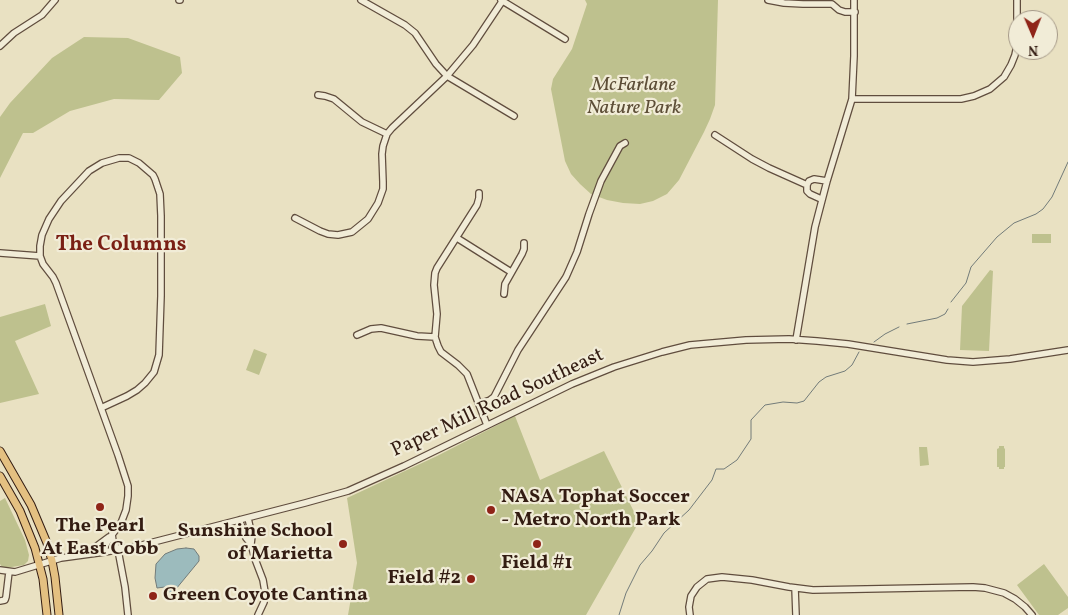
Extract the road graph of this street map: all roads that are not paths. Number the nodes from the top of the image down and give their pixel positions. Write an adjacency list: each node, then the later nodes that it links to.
1 (55, 0): 10 (street)
2 (361, 0): 11 (street)
3 (502, 0): 9 (street); 11 (street)
4 (768, 0): 7 (street)
5 (854, 0): 8 (street)
6 (1016, 0): 13 (street)
7 (834, 2): 8 (street)
8 (855, 12): 13 (street)
9 (565, 38)
10 (0, 46)
11 (447, 76): 14 (street); 15 (street)
12 (318, 95): 15 (street)
13 (852, 99): 18 (street)
14 (514, 116)
15 (387, 134): 23 (street)
16 (715, 135): 19 (street)
17 (625, 143): 35 (street)
18 (827, 181): 19 (street); 21 (street)
19 (807, 185): 21 (street)
20 (479, 193): 24 (street)
21 (822, 199): 33 (street)
22 (295, 218): 23 (street)
23 (338, 235): 26 (street)
24 (457, 238): 29 (street); 32 (street)
25 (524, 242): 29 (street)
26 (338, 243)
27 (0, 253): 28 (street)
28 (40, 256): 36 (street); 36 (street)
29 (511, 272): 30 (street)
30 (504, 294)
31 (356, 335): 32 (street)
32 (435, 336): 35 (street)
33 (796, 340): 34 (street, Paper Mill Road Southeast); 37 (street, Paper Mill Road Southeast)
34 (1068, 350)
35 (479, 404): 37 (street)
36 (101, 408): 42 (street)
37 (487, 425): 40 (street, Paper Mill Road Southeast)
38 (0, 451): 47 (main road)
39 (0, 476): 48 (main road)
40 (248, 518): 41 (street, Paper Mill Road Southeast); 43 (street)
41 (239, 520): 43 (street); 44 (street, Paper Mill Road Southeast)
42 (111, 535): 44 (street); 45 (street); 46 (street)
43 (251, 544): 56 (street)
44 (118, 550): 45 (street, Paper Mill Road Southeast); 55 (street)
45 (105, 552): 46 (street, Paper Mill Road Southeast)
46 (85, 555): 47 (street, Paper Mill Road Southeast)
47 (52, 561): 48 (street, Paper Mill Road Southeast); 54 (main road)
48 (40, 565): 50 (street, Paper Mill Road Southeast); 53 (main road)
49 (0, 570): 50 (street)
50 (9, 572): 52 (street)
51 (795, 588): 57 (street); 58 (street); 59 (street)
52 (0, 601)
53 (47, 615)
54 (59, 615)
55 (128, 615)
56 (258, 615)
57 (690, 615)
58 (796, 615)
59 (1032, 615)

